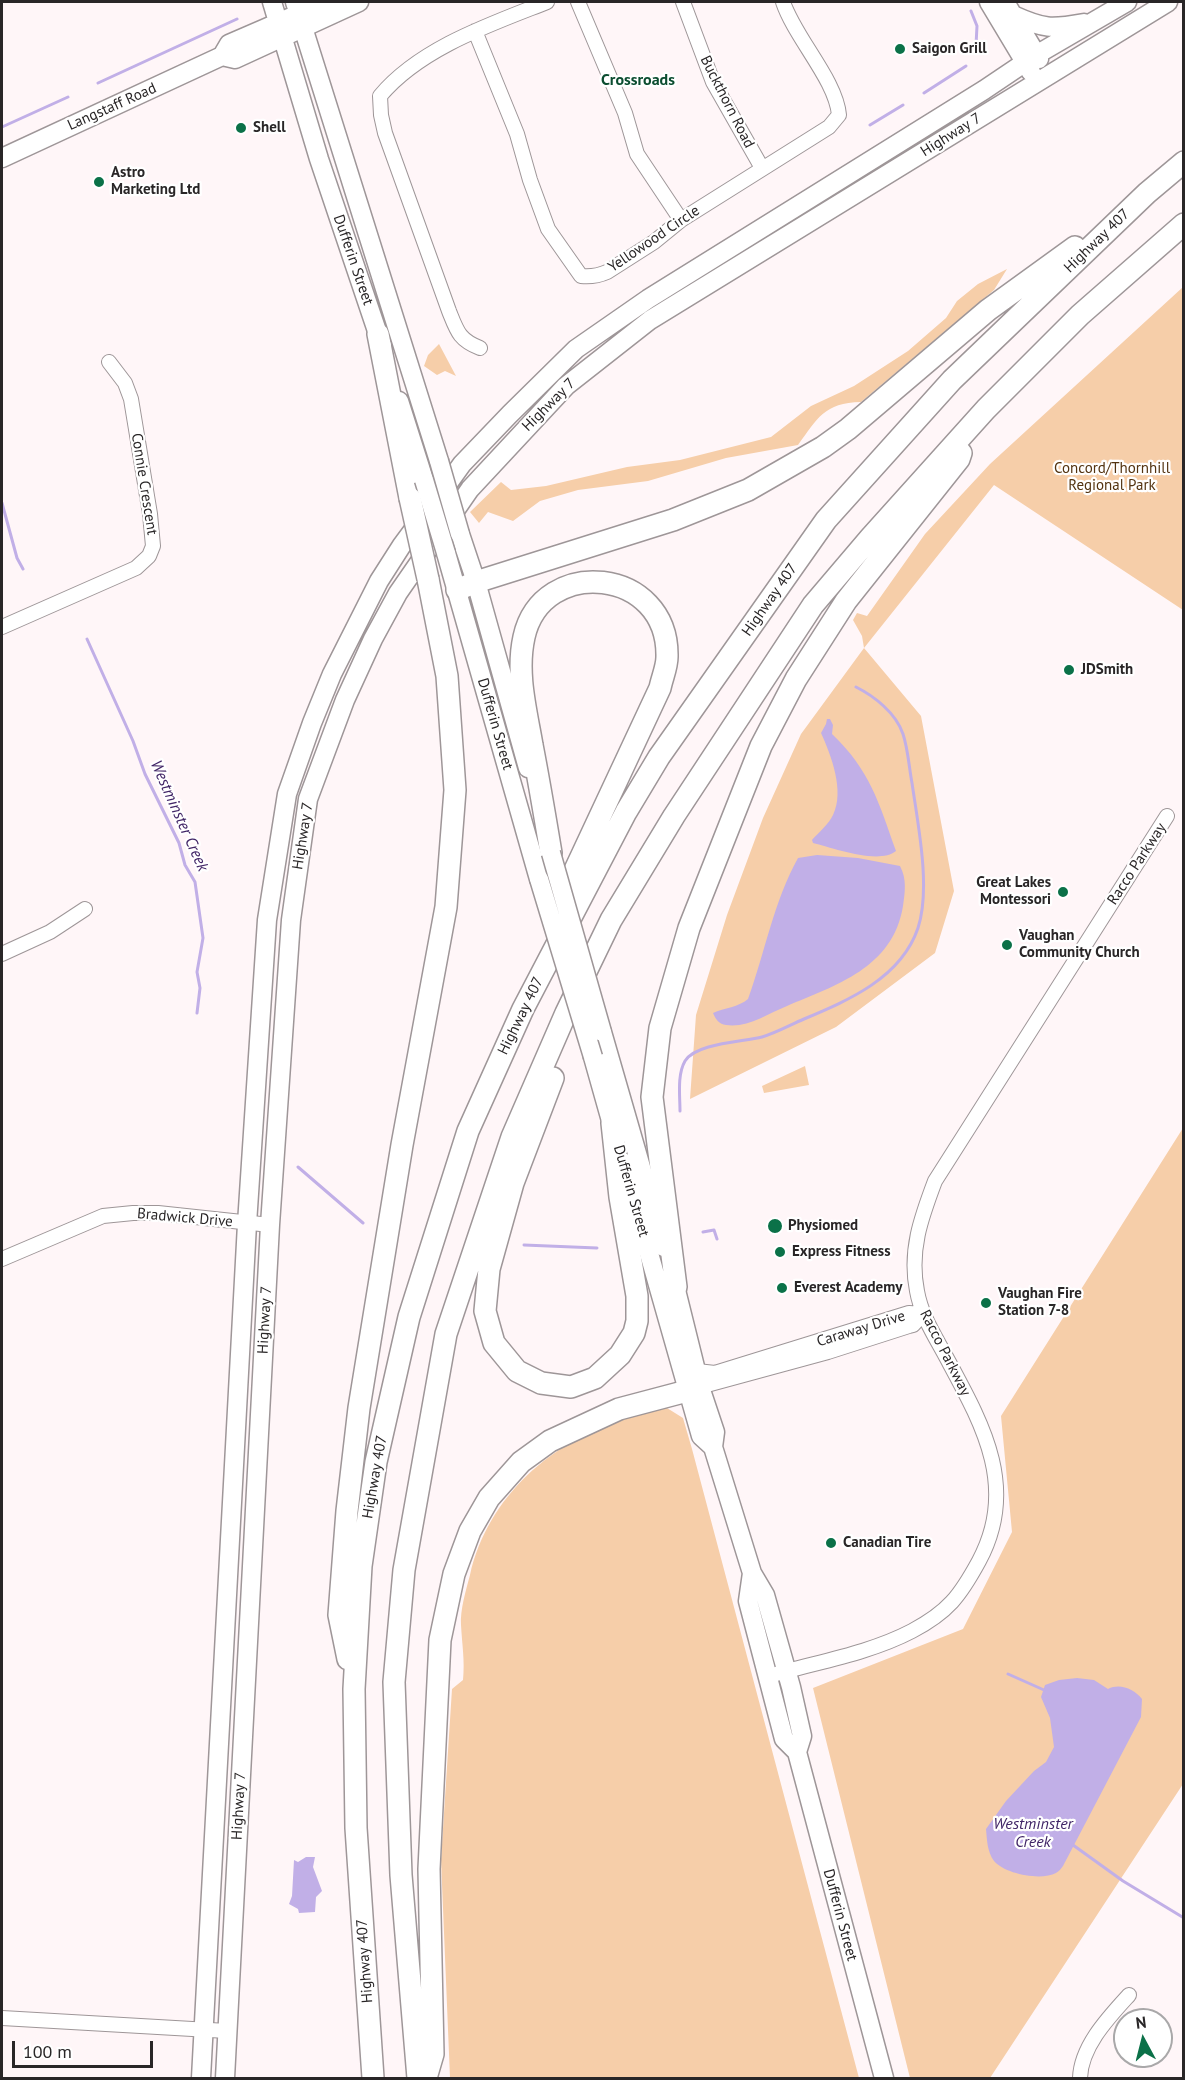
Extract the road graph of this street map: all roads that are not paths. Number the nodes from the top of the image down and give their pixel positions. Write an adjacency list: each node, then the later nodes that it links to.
1 (272, 2): 14 (main road, Dufferin Street)
2 (326, 2): 12 (main road, Langstaff Road)
3 (358, 2): 12 (main road, Langstaff Road)
4 (547, 2): 15 (street)
5 (578, 2): 22 (street)
6 (683, 2): 20 (street, Buckthorn Road)
7 (783, 2): 20 (street, Yellowood Circle)
8 (988, 2): 16 (main road)
9 (1127, 2): 13 (main road, Highway 7)
10 (1168, 2): 17 (main road, Highway 7)
11 (1009, 8): 13 (main road); 16 (main road)
12 (298, 14): 14 (main road, Langstaff Road); 28 (main road, Dufferin Street, bridge)
13 (1100, 19): 16 (main road, Highway 7)
14 (280, 29): 18 (main road, Langstaff Road); 24 (main road, Dufferin Street)
15 (475, 31): 22 (street, Yellowood Circle); 25 (street)
16 (1031, 59): 17 (main road); 37 (main road, Highway 7)
17 (1044, 79): 38 (main road, Highway 7)
18 (2, 158)
19 (1184, 162): 21 (highway, Highway 407)
20 (762, 168): 22 (street, Yellowood Circle)
21 (1148, 193): 28 (highway); 34 (highway, Highway 407)
22 (681, 220)
23 (1184, 224): 27 (highway)
24 (378, 334): 28 (main road, Dufferin Street, bridge); 44 (highway, bridge)
25 (480, 348)
26 (109, 362): 29 (street, Connie Crescent)
27 (970, 427): 35 (highway); 40 (highway)
28 (467, 586): 31 (main road, Dufferin Street); 36 (main road, Dufferin Street, bridge)
29 (2, 627)
30 (1167, 816): 41 (street, Racco Parkway)
31 (551, 854): 34 (highway); 40 (main road, Dufferin Street, bridge)
32 (85, 909): 33 (street)
33 (2, 954)
34 (544, 969): 44 (highway, Highway 407)
35 (566, 1013): 36 (highway); 52 (highway)
36 (612, 1123): 42 (main road, Dufferin Street)
37 (247, 1224): 38 (street, Bradwick Drive); 39 (street, Bradwick Drive); 47 (main road, Highway 7)
38 (270, 1225): 48 (main road, Highway 7)
39 (2, 1259)
40 (676, 1287): 42 (main road, Dufferin Street)
41 (923, 1314): 42 (street, Caraway Drive); 43 (street, Racco Parkway)
42 (695, 1383): 43 (main road, Dufferin Street); 53 (highway)
43 (777, 1673): 54 (main road, Dufferin Street)
44 (354, 1689): 51 (highway, Highway 407)
45 (1130, 1995): 55 (street)
46 (2, 2018): 47 (street)
47 (203, 2031): 48 (street); 49 (main road, Highway 7)
48 (227, 2031): 50 (main road, Highway 7)
49 (201, 2079)
50 (225, 2079)
51 (373, 2079)
52 (418, 2079)
53 (426, 2079)
54 (884, 2079)
55 (1080, 2079)

